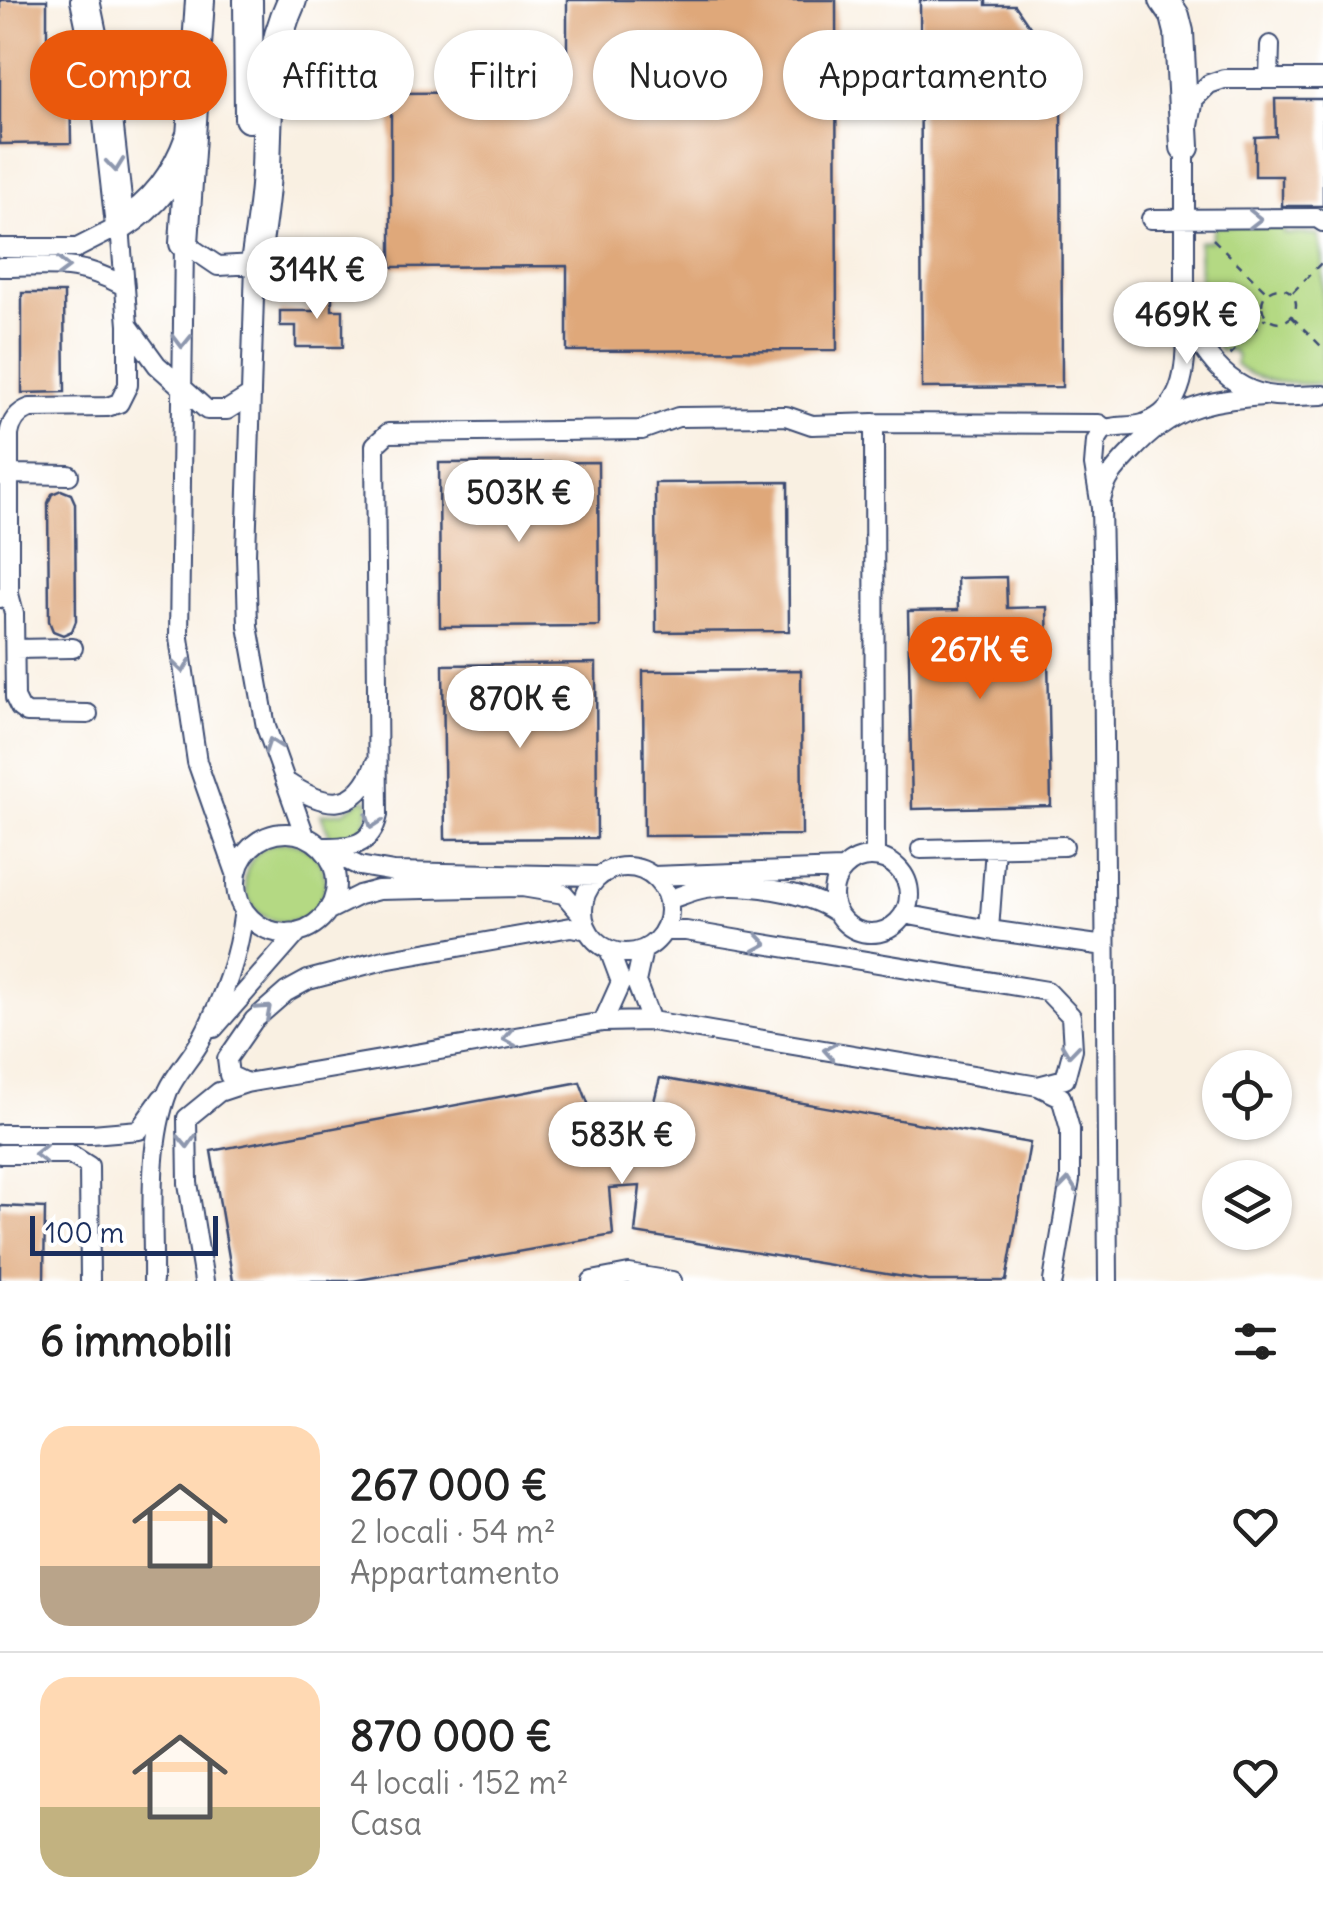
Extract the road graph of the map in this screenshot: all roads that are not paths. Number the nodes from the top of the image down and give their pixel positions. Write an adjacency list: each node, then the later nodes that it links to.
1 (85, 0): 14 (highway, one-way to 14)
2 (200, 0): 9 (highway)
3 (248, 0): 17 (highway)
4 (292, 0): 17 (highway)
5 (1164, 0): 10 (highway)
6 (1270, 45): 7 (street)
7 (1270, 79): 8 (street); 10 (street)
8 (1323, 79)
9 (190, 137): 14 (highway); 15 (highway)
10 (1184, 147): 11 (street)
11 (1185, 219): 12 (street); 13 (street, one-way to 13); 20 (street)
12 (1151, 220)
13 (1323, 222)
14 (120, 226): 16 (street); 19 (street)
15 (184, 243): 17 (street); 22 (street, one-way to 22)
16 (0, 248)
17 (254, 264): 23 (street)
18 (0, 267): 19 (street, one-way to 19)
19 (122, 285): 21 (street)
20 (1185, 304): 25 (street); 27 (street)
21 (128, 326): 22 (street); 28 (street)
22 (181, 388): 23 (street); 43 (street, one-way to 43)
23 (251, 395): 36 (street, one-way to 23)
24 (1323, 395): 25 (street)
25 (1271, 396): 30 (street)
26 (874, 423): 27 (street); 35 (street); 41 (street)
27 (1104, 430): 30 (street)
28 (10, 474): 29 (street); 31 (street)
29 (70, 474)
30 (1101, 507): 55 (street)
31 (4, 596): 33 (street)
32 (73, 648): 33 (street)
33 (14, 649): 34 (street)
34 (88, 714)
35 (378, 756): 36 (street); 37 (street, one-way to 37)
36 (285, 781): 37 (street)
37 (313, 842): 43 (street); 44 (street); 48 (street)
38 (1064, 846): 39 (street)
39 (995, 848): 40 (street); 52 (street)
40 (921, 850)
41 (875, 857): 42 (street); 50 (street)
42 (842, 870): 45 (street); 49 (street)
43 (236, 873): 47 (street)
44 (599, 876): 45 (street); 51 (street)
45 (653, 876): 46 (street)
46 (668, 900): 49 (street); 54 (street)
47 (244, 910): 53 (street); 60 (street)
48 (327, 912): 51 (street); 53 (street)
49 (836, 912): 50 (street)
50 (904, 914): 52 (street)
51 (585, 923): 56 (street); 61 (street, one-way to 51)
52 (989, 930): 55 (street)
53 (300, 931): 60 (street)
54 (664, 931): 57 (street); 62 (street, one-way to 62)
55 (1105, 946): 73 (street)
56 (609, 950): 57 (street); 59 (street)
57 (643, 950): 58 (street)
58 (651, 1021): 59 (street); 62 (street, one-way to 58)
59 (603, 1022): 61 (street, one-way to 61)
60 (200, 1042): 63 (street)
61 (246, 1083): 69 (street, one-way to 69)
62 (1038, 1086): 72 (street, one-way to 62)
63 (169, 1090): 64 (street); 68 (street)
64 (0, 1134)
65 (0, 1154): 67 (street, one-way to 65)
66 (629, 1278): 70 (street); 71 (street)
67 (90, 1281)
68 (154, 1281)
69 (204, 1281)
70 (592, 1281)
71 (672, 1281)
72 (1053, 1281)
73 (1108, 1281)

